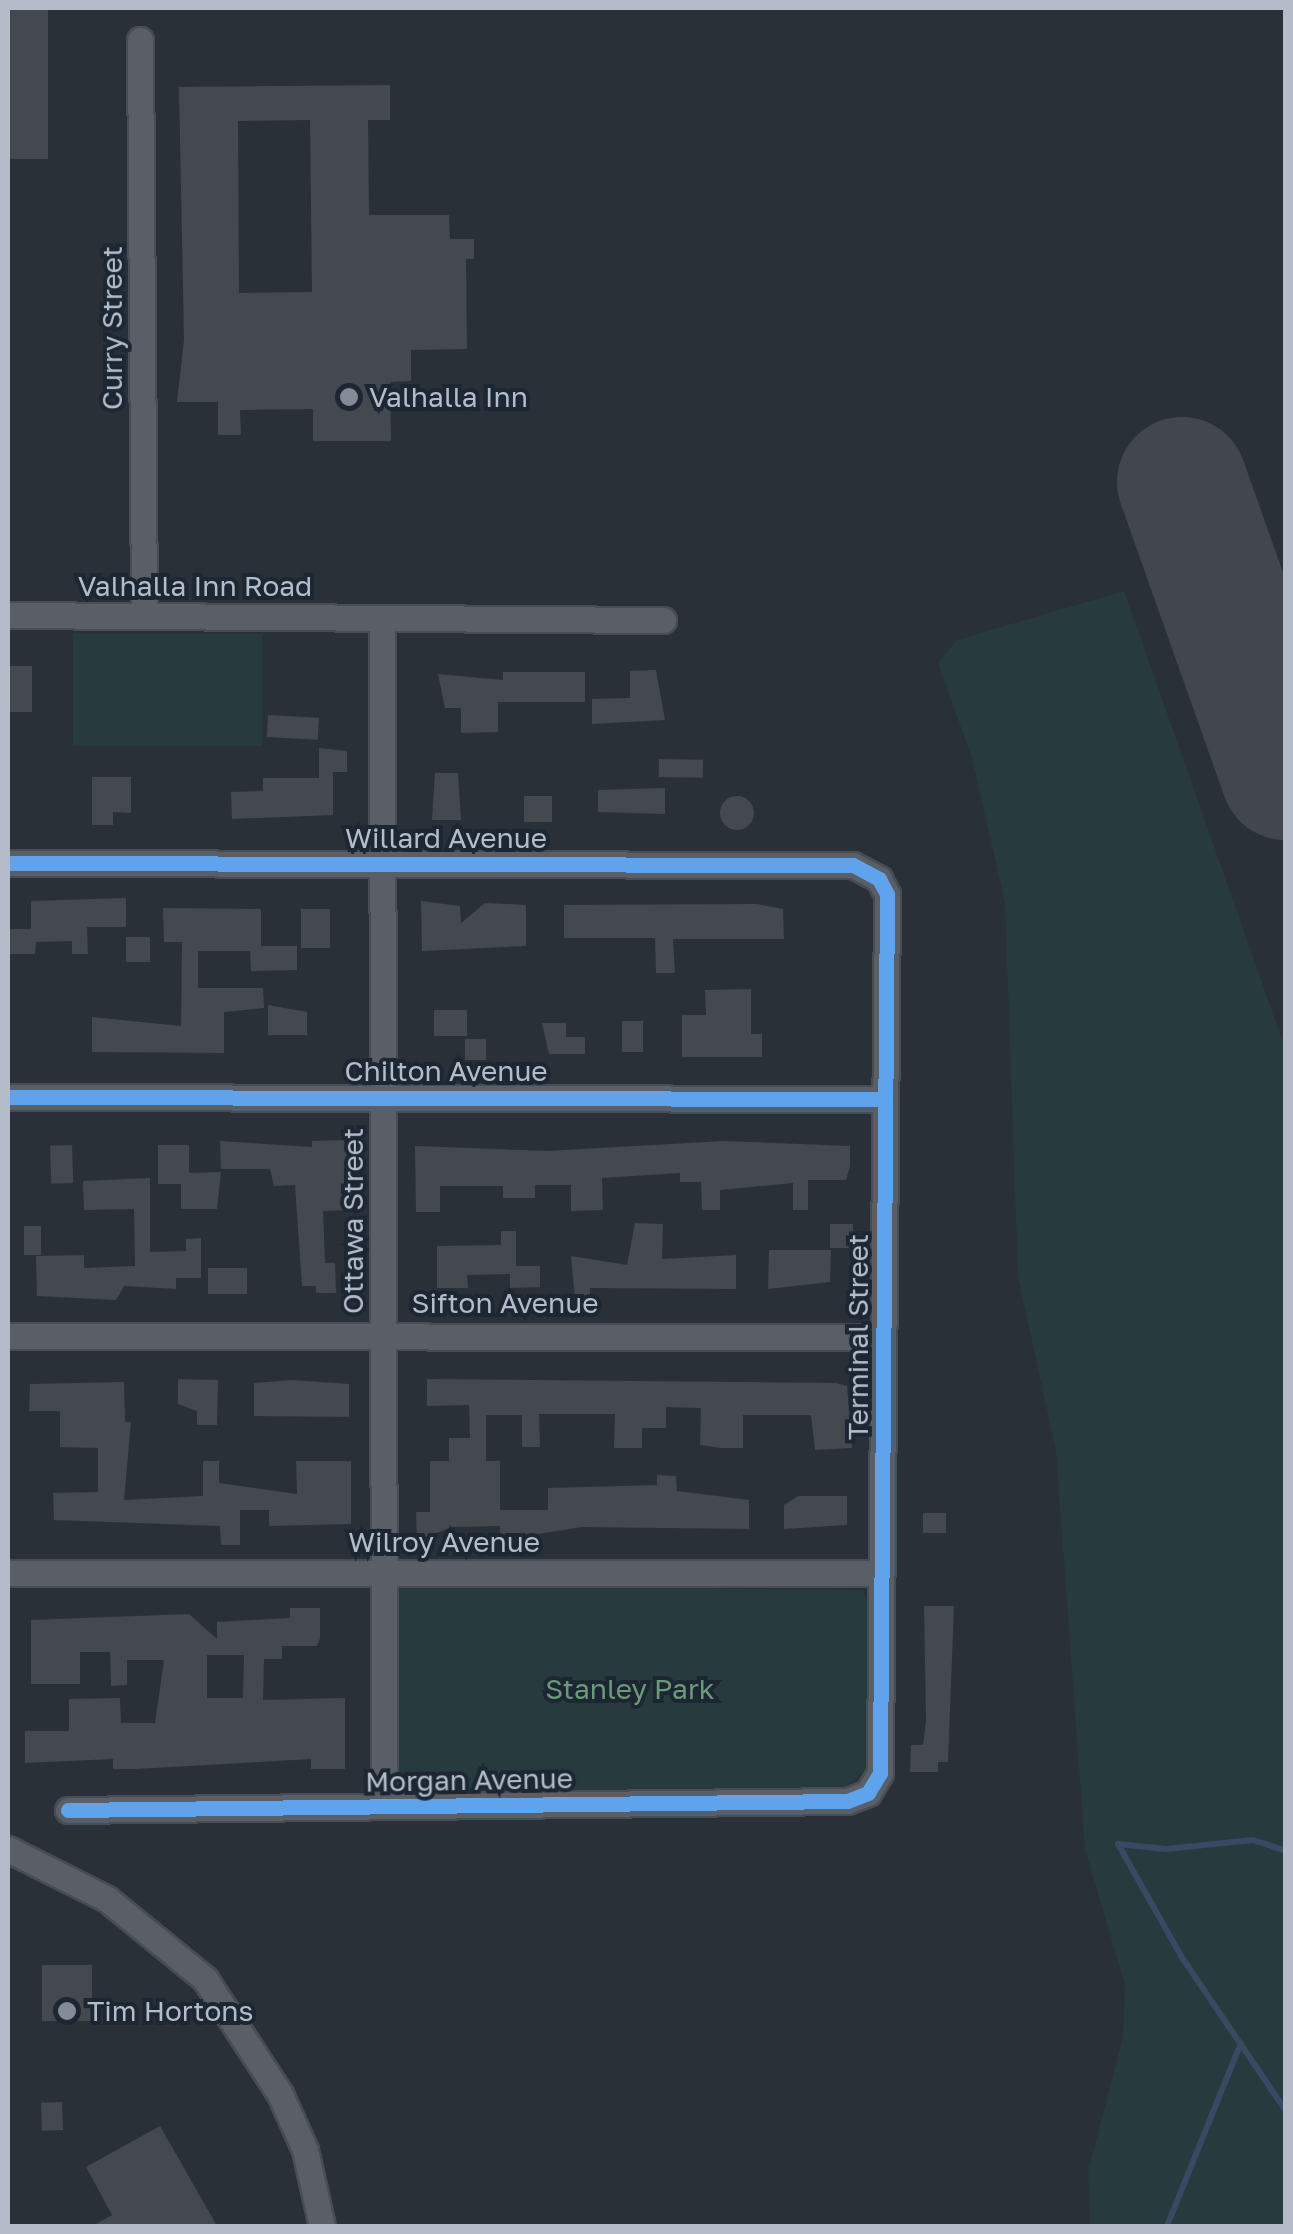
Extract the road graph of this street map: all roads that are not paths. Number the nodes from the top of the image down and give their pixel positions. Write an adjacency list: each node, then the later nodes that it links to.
1 (140, 40): 3 (street, Curry Street)
2 (8, 615): 3 (street, Valhalla Inn Road)
3 (144, 616): 4 (street, Valhalla Inn Road)
4 (382, 618): 5 (street); 7 (street, Ottawa Street)
5 (663, 620)
6 (8, 863): 7 (street, Willard Avenue)
7 (382, 863): 8 (street, Willard Avenue); 9 (street, Ottawa Street)
8 (880, 879): 11 (street, Terminal Street)
9 (384, 1095): 10 (street, Chilton Avenue); 11 (street, Chilton Avenue); 12 (street, Ottawa Street)
10 (8, 1097)
11 (884, 1099): 14 (street, Terminal Street)
12 (383, 1332): 13 (street, Sifton Avenue); 14 (street, Sifton Avenue); 15 (street, Ottawa Street)
13 (8, 1336)
14 (882, 1337): 17 (street, Terminal Street)
15 (384, 1572): 16 (street, Wilroy Avenue); 17 (street, Wilroy Avenue); 19 (street, Ottawa Street)
16 (8, 1573)
17 (881, 1573): 18 (street, Terminal Street)
18 (868, 1793): 19 (street, Morgan Avenue)
19 (384, 1806): 20 (street, Morgan Avenue)
20 (68, 1810)
21 (8, 1850): 22 (street)
22 (322, 2226)

